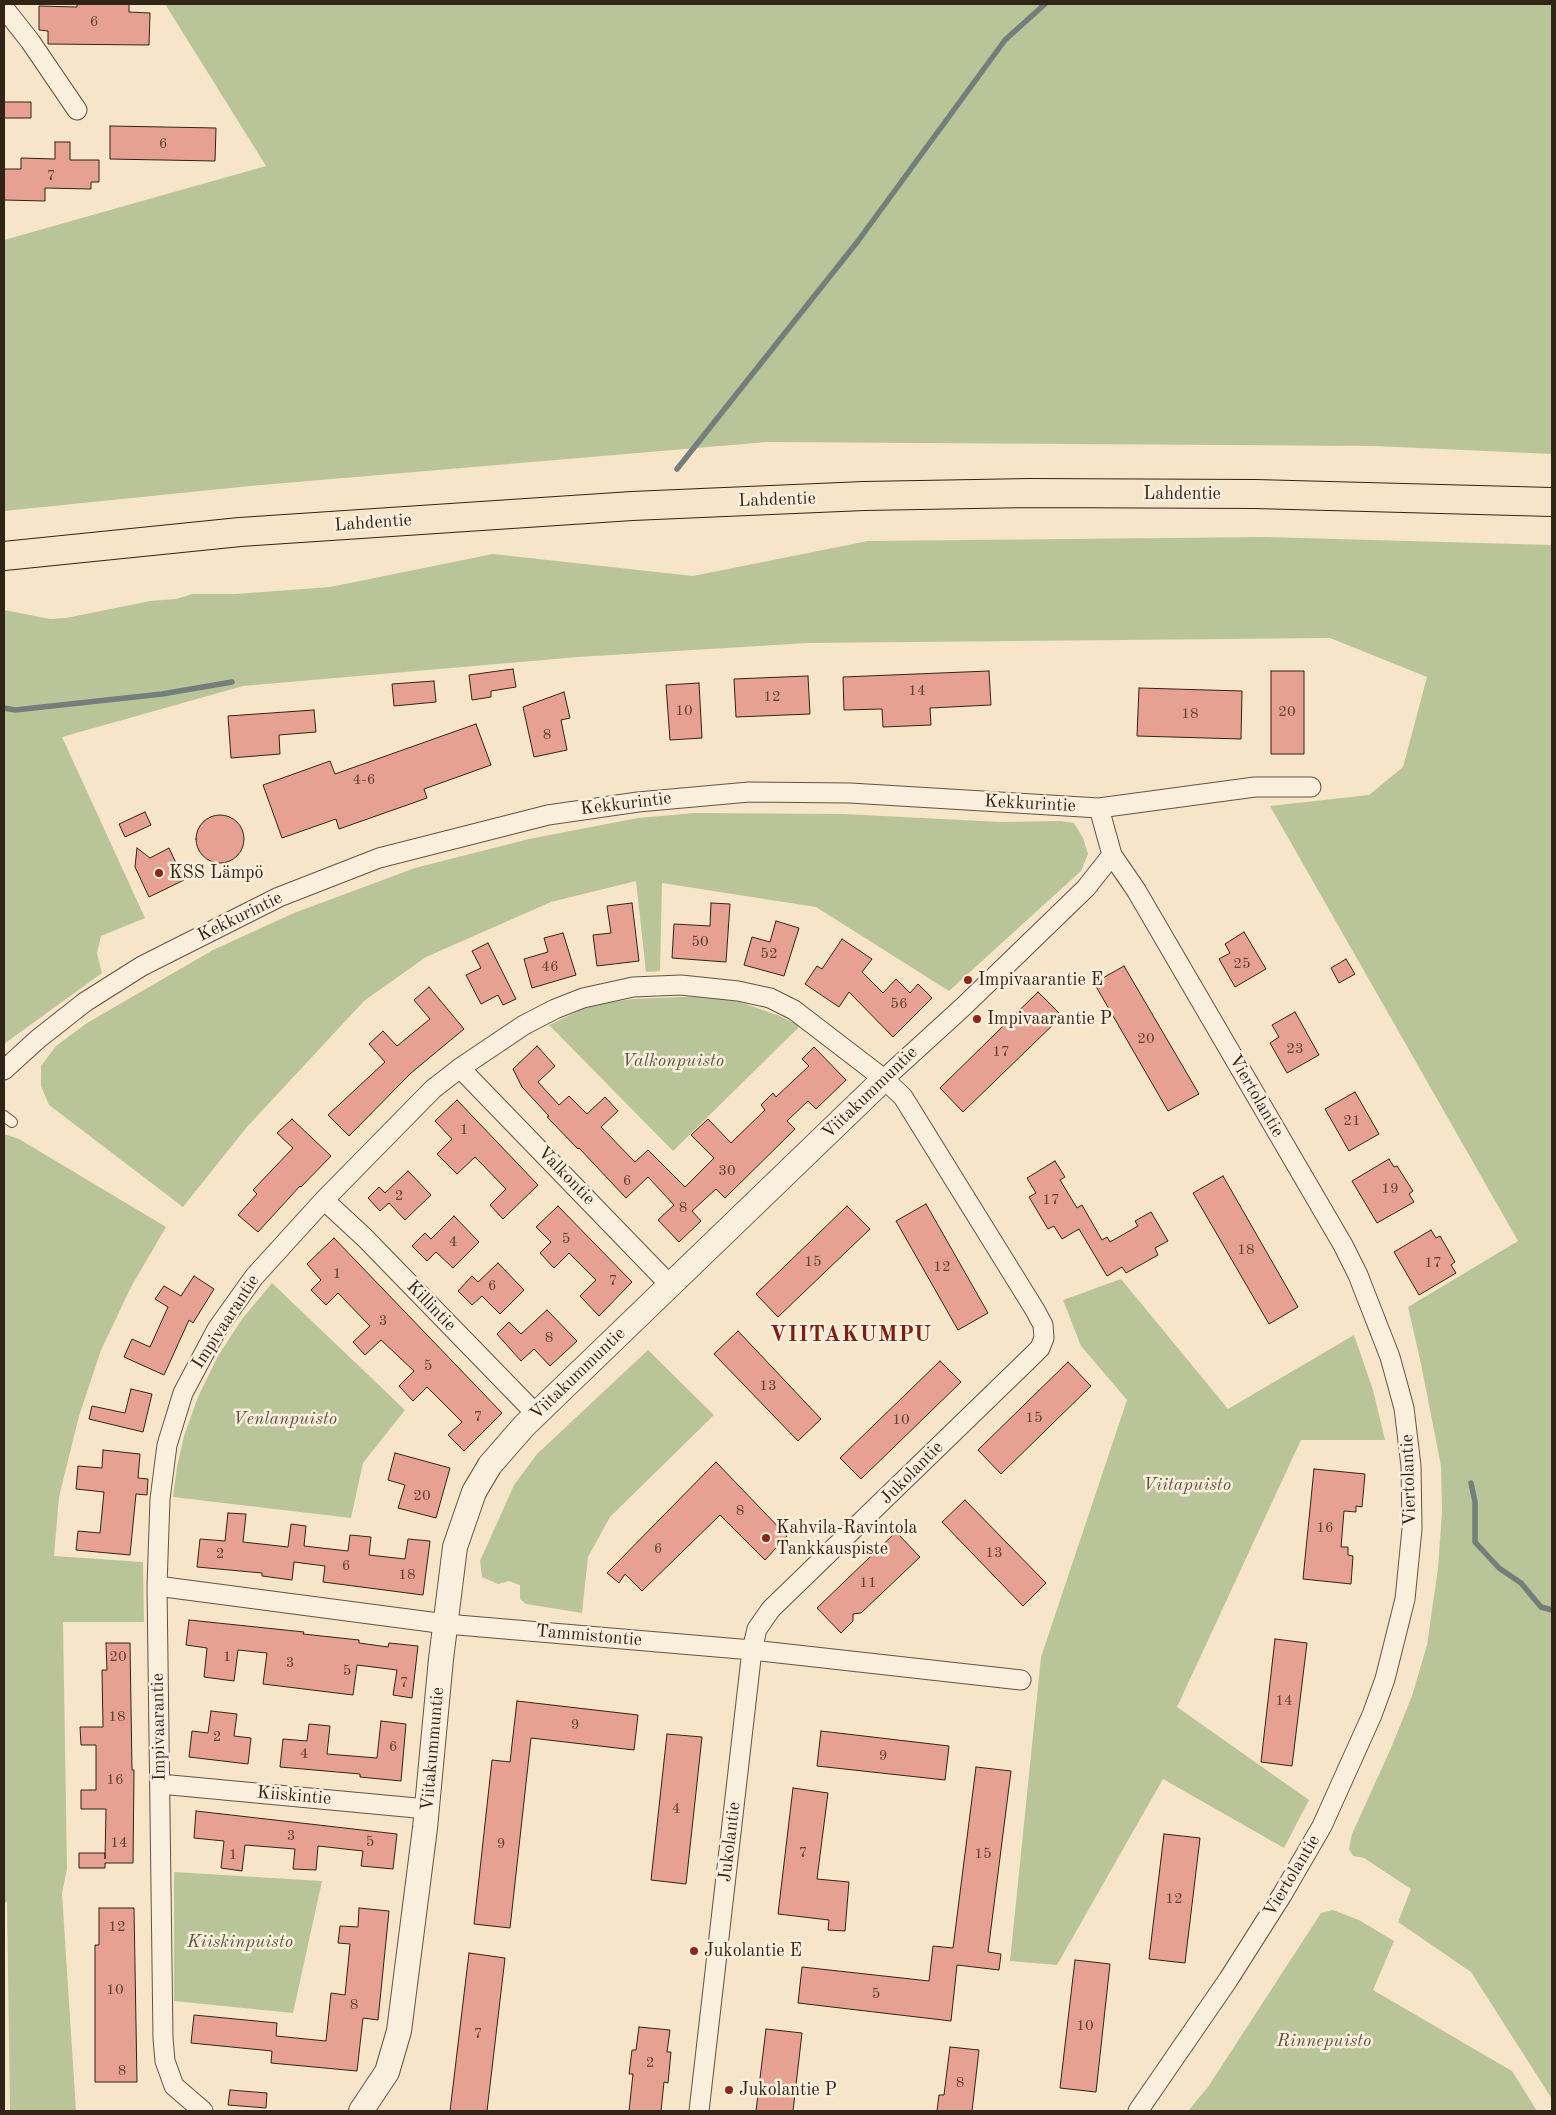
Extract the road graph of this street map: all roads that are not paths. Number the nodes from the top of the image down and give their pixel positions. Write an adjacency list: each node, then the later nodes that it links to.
1 (4, 8): 2 (street)
2 (76, 110)
3 (1552, 502): 4 (highway, Lahdentie)
4 (4, 556)
5 (1311, 787): 6 (street, Kekkurintie)
6 (1099, 808): 7 (street); 9 (street, Kekkurintie)
7 (1112, 855): 10 (street, Viitakummuntie); 23 (street, Viertolantie)
8 (460, 1068): 10 (street, Impivaarantie); 11 (street, Impivaarantie); 12 (street, Valkontie)
9 (4, 1070)
10 (884, 1080): 12 (street, Viitakummuntie); 16 (street, Jukolantie)
11 (324, 1200): 13 (street, Killintie); 14 (street, Impivaarantie)
12 (670, 1285): 13 (street, Viitakummuntie)
13 (537, 1415): 15 (street, Viitakummuntie)
14 (157, 1586): 15 (street, Tammistontie); 18 (street, Impivaarantie)
15 (446, 1624): 16 (street, Tammistontie); 19 (street, Viitakummuntie)
16 (752, 1650): 17 (street, Tammistontie); 22 (street, Jukolantie)
17 (1021, 1680)
18 (160, 1784): 19 (street, Kiiskintie); 20 (street, Impivaarantie)
19 (427, 1809): 21 (street, Viitakummuntie)
20 (203, 2111)
21 (361, 2111)
22 (698, 2111)
23 (1138, 2111)

